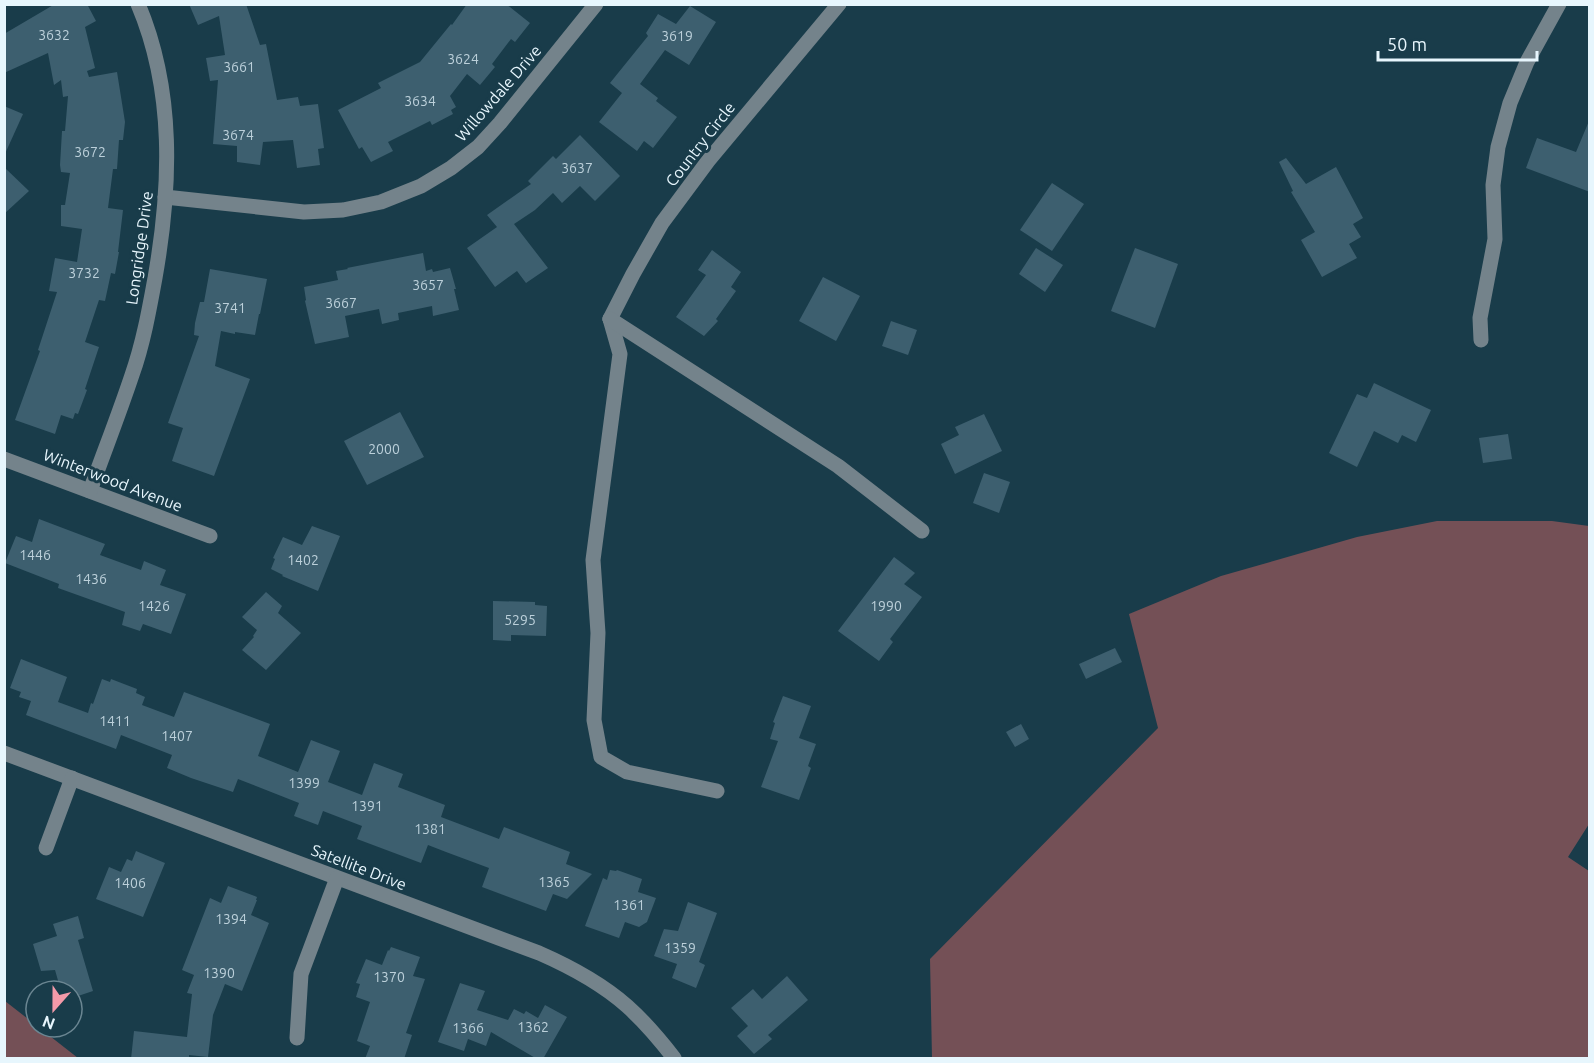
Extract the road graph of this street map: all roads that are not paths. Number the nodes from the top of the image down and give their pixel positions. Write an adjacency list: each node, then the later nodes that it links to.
1 (138, 4): 5 (street, Longridge Drive)
2 (596, 4): 5 (street, Willowdale Drive)
3 (839, 4): 6 (street, Country Circle)
4 (1558, 4): 7 (street)
5 (165, 197): 9 (street, Longridge Drive)
6 (610, 320): 10 (street); 14 (street)
7 (1481, 340)
8 (4, 459): 9 (street, Winterwood Avenue)
9 (90, 491): 11 (street, Winterwood Avenue)
10 (922, 531)
11 (210, 536)
12 (4, 753): 13 (street, Satellite Drive)
13 (72, 778): 15 (street); 16 (street, Satellite Drive)
14 (717, 791)
15 (46, 848)
16 (337, 878): 17 (street); 18 (street, Satellite Drive)
17 (297, 1038)
18 (674, 1059)

